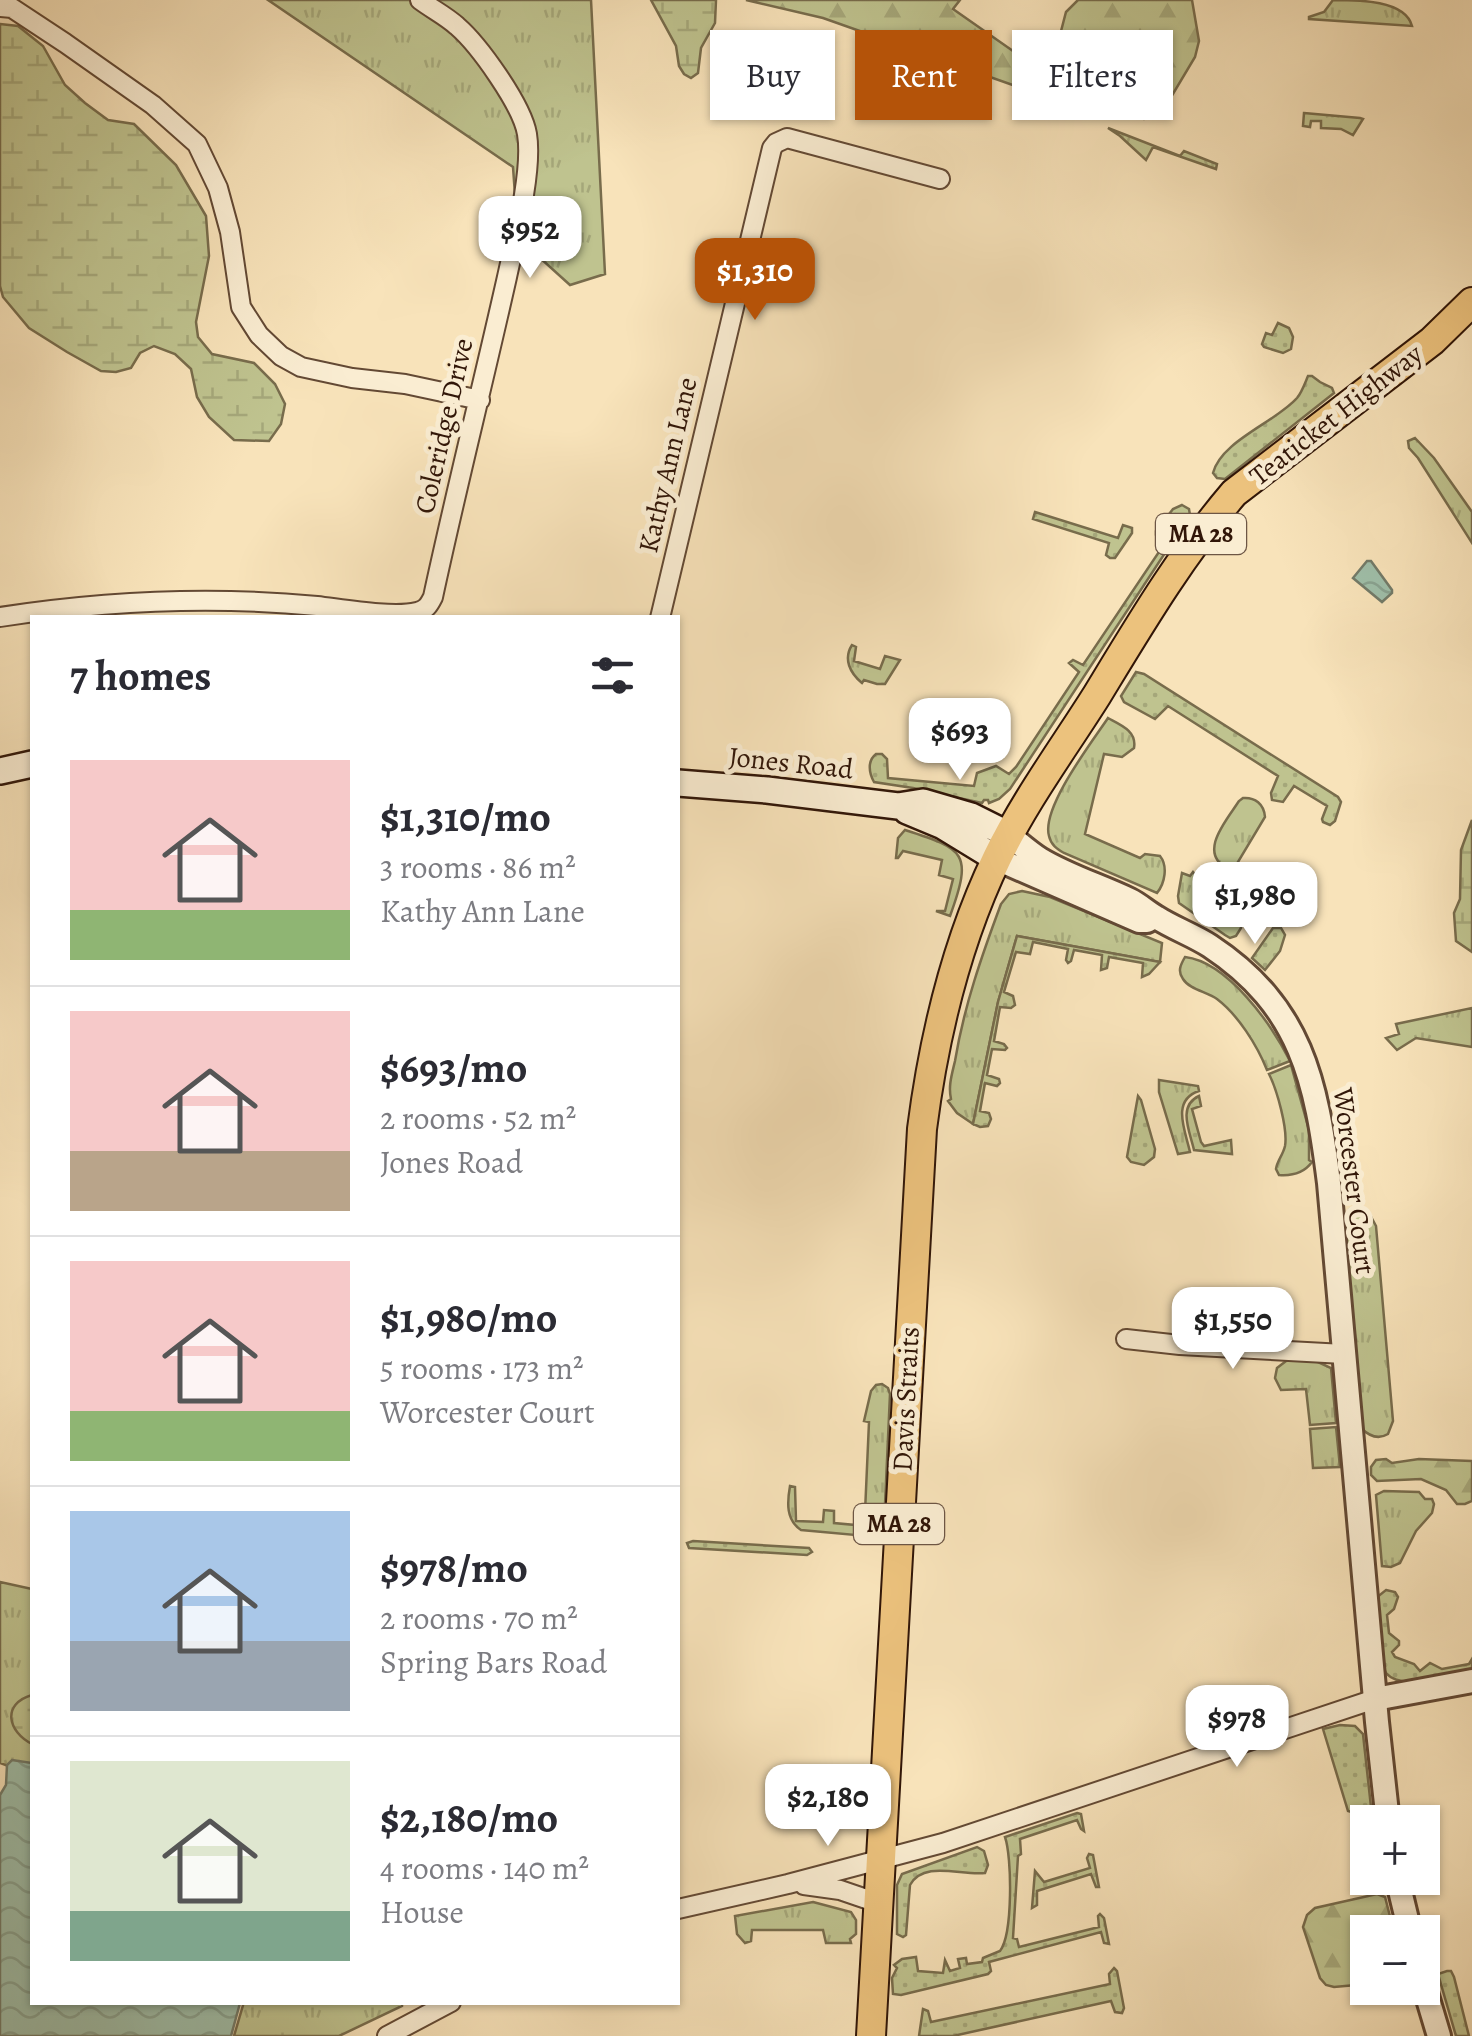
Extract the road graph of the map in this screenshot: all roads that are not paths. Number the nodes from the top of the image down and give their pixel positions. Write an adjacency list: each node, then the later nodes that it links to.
1 (420, 0): 5 (street, Coleridge Drive)
2 (0, 7): 5 (street)
3 (940, 179): 6 (street, Kathy Ann Lane)
4 (1472, 302): 11 (main road, Teaticket Highway / MA 28)
5 (480, 400): 7 (street, Coleridge Drive)
6 (661, 615)
7 (0, 618)
8 (30, 764): 9 (main road)
9 (0, 771)
10 (680, 783): 11 (main road, Jones Road)
11 (1003, 847): 13 (street, Worcester Court); 17 (main road, Davis Straits / MA 28)
12 (1126, 1339): 13 (street)
13 (1344, 1354): 15 (street, Worcester Court)
14 (1472, 1681): 15 (street)
15 (1375, 1699): 16 (street, Worcester Court); 17 (street)
16 (1386, 1805)
17 (880, 1860): 18 (street); 19 (main road, Davis Straits / MA 28)
18 (788, 1884): 19 (street); 20 (street)
19 (878, 1903): 24 (main road, Davis Straits / MA 28)
20 (680, 1908)
21 (444, 2005): 23 (street)
22 (1430, 2005): 25 (street)
23 (387, 2036)
24 (871, 2036)
25 (1439, 2036)

